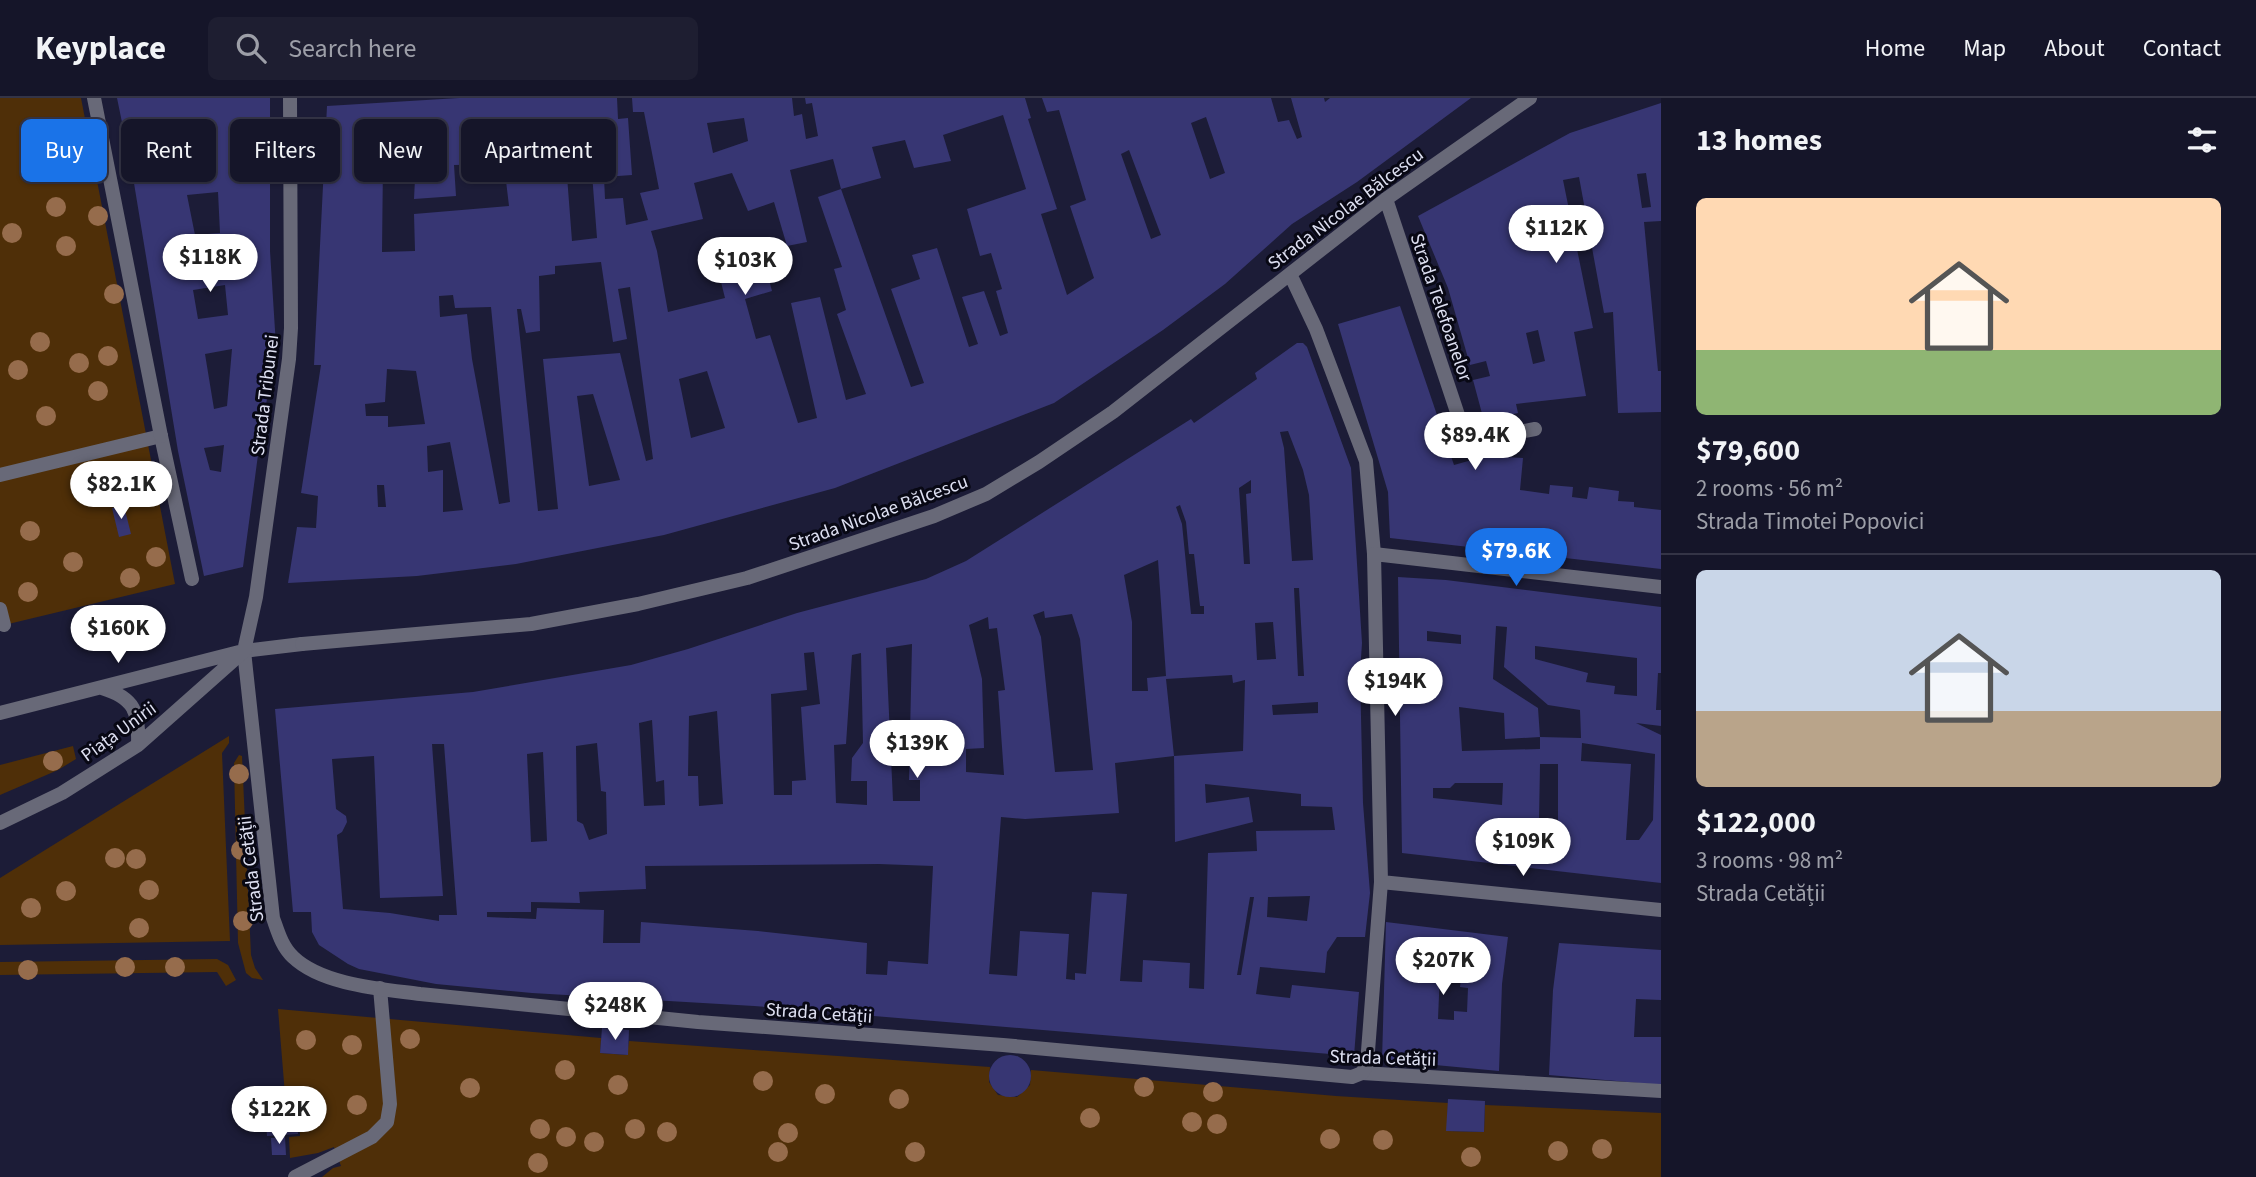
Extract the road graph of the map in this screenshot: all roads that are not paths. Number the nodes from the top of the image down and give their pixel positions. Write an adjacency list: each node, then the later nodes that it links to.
1 (94, 98): 7 (street)
2 (290, 98): 14 (street, Strada Tribunei)
3 (1530, 98): 4 (street, Strada Nicolae Bălcescu)
4 (1386, 199): 5 (street, Strada Nicolae Bălcescu); 6 (street, Strada Telefoanelor)
5 (1290, 274): 9 (street); 14 (street, Strada Nicolae Bălcescu)
6 (1535, 429)
7 (161, 436): 8 (street); 10 (street)
8 (0, 475)
9 (1374, 554): 11 (street); 19 (street)
10 (192, 579)
11 (1661, 587)
12 (0, 609): 13 (street)
13 (4, 625)
14 (244, 651): 15 (street, Piața Unirii); 17 (street, Piața Unirii); 21 (street, Strada Cetății)
15 (102, 688): 16 (street, Piața Unirii); 17 (street)
16 (0, 713)
17 (138, 745): 18 (street, Piața Unirii)
18 (0, 823)
19 (1381, 882): 20 (street); 22 (street)
20 (1661, 910)
21 (380, 988): 22 (street, Strada Cetății); 24 (street)
22 (1362, 1073): 23 (street, Strada Cetății)
23 (1661, 1091)
24 (295, 1177)

